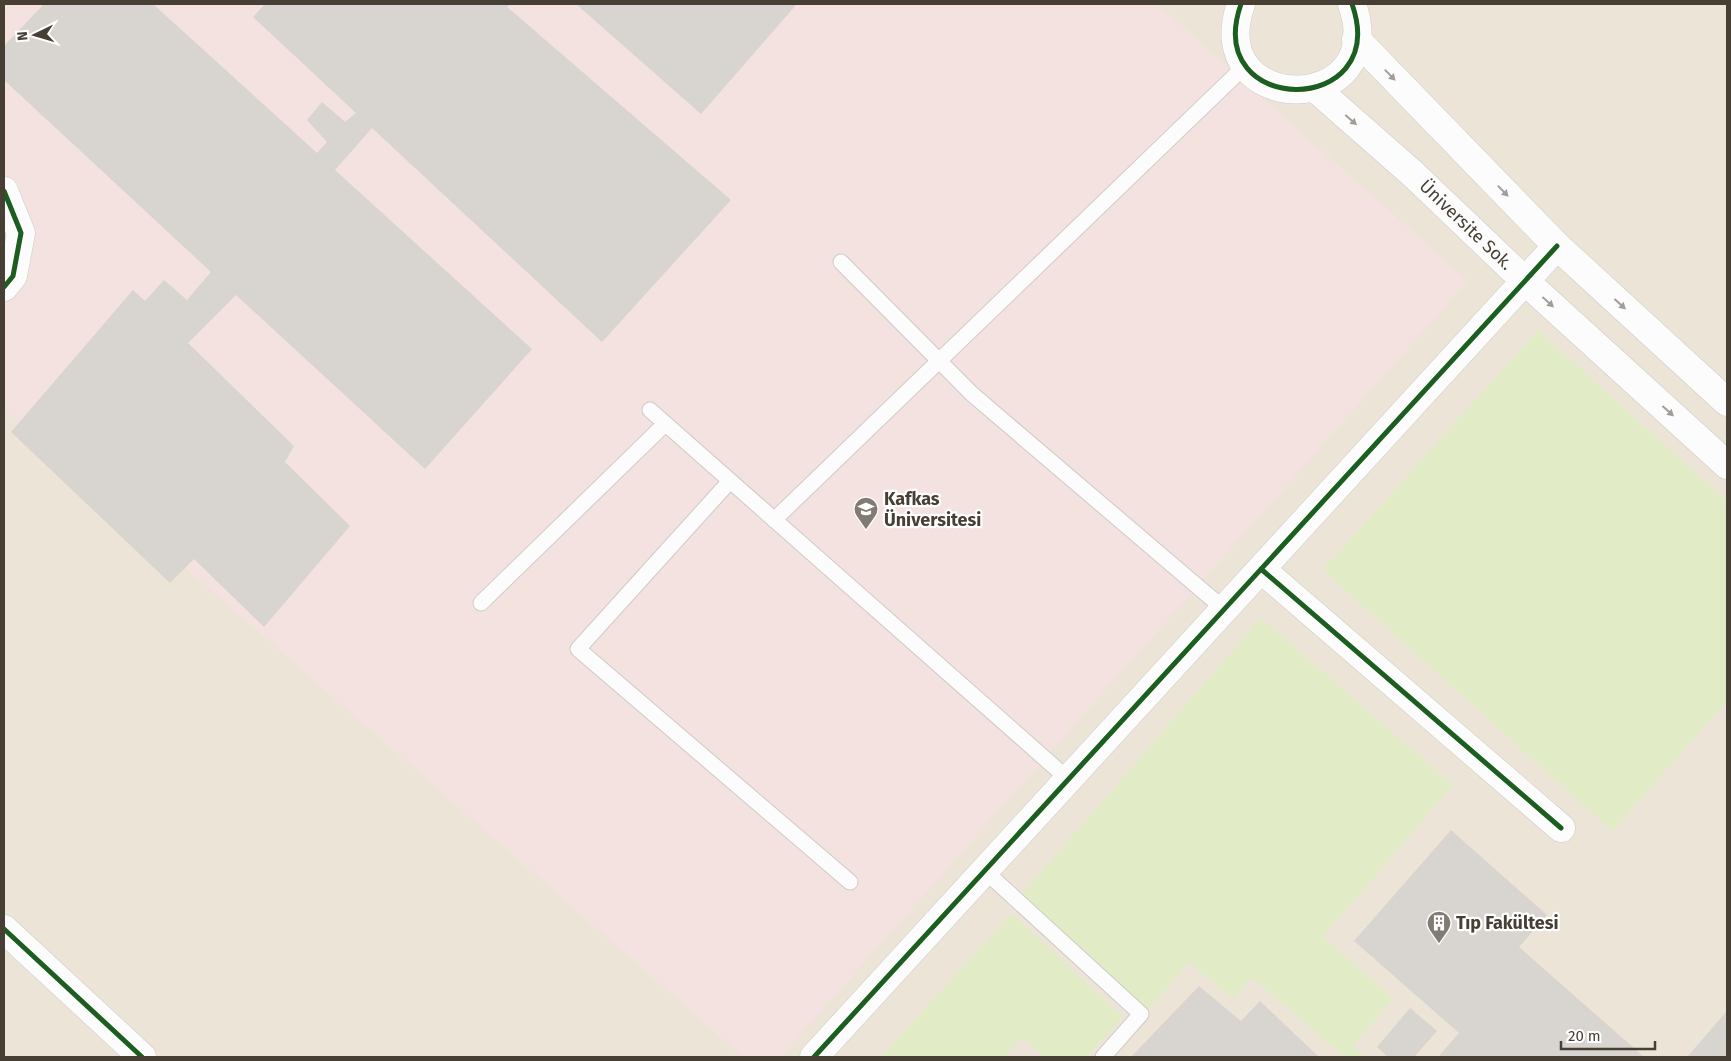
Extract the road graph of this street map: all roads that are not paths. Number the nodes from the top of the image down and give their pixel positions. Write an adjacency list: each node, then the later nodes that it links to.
1 (1352, 4): 3 (street)
2 (1234, 8): 4 (street)
3 (1356, 40): 5 (street); 7 (street, one-way to 7)
4 (1246, 65): 5 (street); 11 (lane)
5 (1314, 88): 9 (street, Üniversite Sok., one-way to 9)
6 (4, 192): 10 (street)
7 (1557, 246): 9 (street); 12 (street, one-way to 12)
8 (841, 262): 11 (lane)
9 (1525, 281): 15 (street, Üniversite Sok., one-way to 15); 18 (street)
10 (4, 287)
11 (940, 361): 17 (lane); 20 (lane)
12 (1727, 402)
13 (650, 410): 14 (lane)
14 (665, 424): 16 (lane); 19 (lane)
15 (1727, 465)
16 (730, 481): 17 (lane); 24 (lane)
17 (774, 520): 21 (lane)
18 (1261, 569): 20 (street); 22 (street)
19 (481, 603)
20 (1224, 609): 21 (street)
21 (1068, 779): 23 (street)
22 (1561, 828)
23 (984, 871): 27 (street); 28 (lane)
24 (850, 882)
25 (4, 929): 26 (street)
26 (142, 1057)
27 (814, 1057)
28 (1103, 1057)

